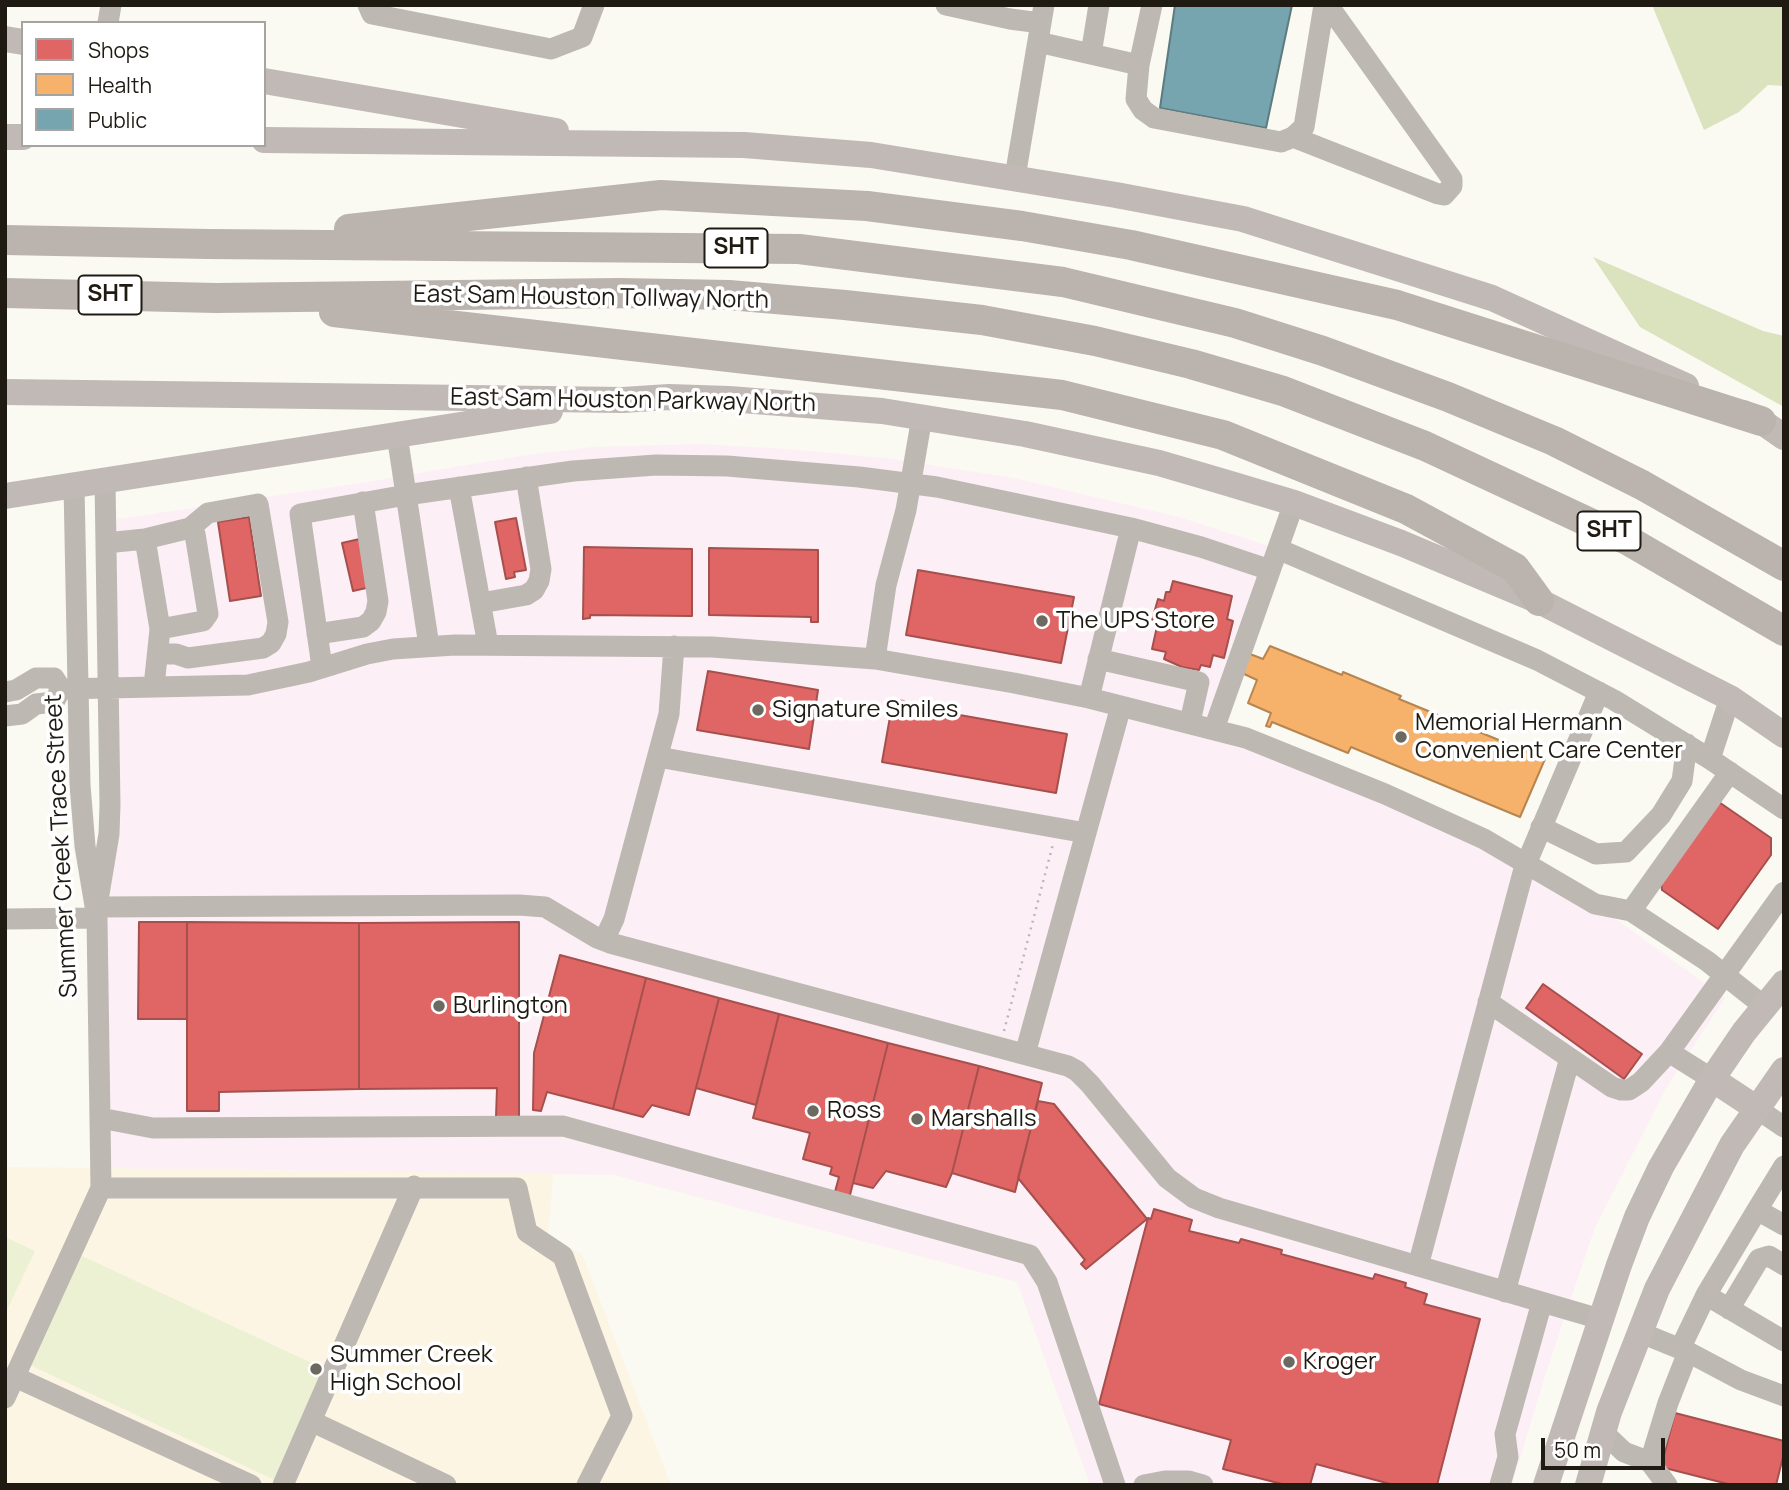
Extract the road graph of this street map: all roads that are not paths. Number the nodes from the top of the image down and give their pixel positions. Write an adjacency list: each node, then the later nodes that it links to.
1 (368, 5): 2 (street)
2 (594, 5)
3 (946, 5): 7 (street)
4 (1099, 5): 8 (street)
5 (1152, 5): 9 (street)
6 (1326, 5): 11 (street); 11 (street)
7 (1041, 23): 8 (street); 14 (street)
8 (1091, 54): 9 (street)
9 (1139, 65): 11 (street)
10 (266, 81): 13 (main road)
11 (1293, 137)
12 (266, 141): 13 (main road)
13 (637, 145): 14 (main road)
14 (1015, 177): 22 (main road)
15 (5, 240): 16 (highway, East Sam Houston Tollway North / SHT)
16 (208, 244): 22 (highway); 38 (highway, East Sam Houston Tollway North / SHT)
17 (5, 293): 18 (highway, East Sam Houston Tollway North / SHT)
18 (216, 298): 40 (highway); 43 (highway, East Sam Houston Tollway North / SHT)
19 (13, 392): 20 (main road, East Sam Houston Parkway North)
20 (623, 400): 21 (main road, East Sam Houston Parkway North); 23 (main road)
21 (922, 416): 26 (street); 32 (main road, East Sam Houston Parkway North)
22 (1772, 429)
23 (397, 435): 25 (main road); 29 (street)
24 (526, 477): 26 (street); 28 (street); 41 (street)
25 (105, 481): 27 (main road); 36 (street)
26 (911, 484): 34 (street); 49 (street)
27 (74, 486): 30 (main road); 54 (street, Summer Creek Trace Street)
28 (459, 487): 29 (street); 41 (street)
29 (406, 495): 31 (street); 46 (street)
30 (5, 496)
31 (363, 502): 44 (street); 44 (street)
32 (1294, 503): 37 (street); 40 (main road, East Sam Houston Parkway North)
33 (190, 528): 35 (street); 42 (street); 48 (street)
34 (1131, 528): 39 (street); 50 (street)
35 (145, 539): 36 (street); 42 (street)
36 (106, 543): 53 (street)
37 (1278, 549): 39 (street); 56 (street)
38 (1784, 566)
39 (1270, 570): 62 (street)
40 (1539, 601): 58 (main road, East Sam Houston Parkway North)
41 (481, 603): 45 (street)
42 (160, 629): 48 (street)
43 (1784, 631)
44 (317, 634): 51 (street)
45 (488, 645): 46 (street); 47 (street)
46 (429, 646): 51 (street)
47 (674, 646): 49 (street); 65 (street)
48 (158, 654): 52 (street)
49 (875, 659): 57 (street)
50 (1098, 659): 57 (street); 61 (street)
51 (322, 667): 52 (street)
52 (154, 686): 53 (street)
53 (109, 687): 54 (street); 74 (street)
54 (70, 688): 55 (street); 60 (street); 74 (street, Summer Creek Trace Street)
55 (5, 692)
56 (1599, 692): 64 (street); 69 (street)
57 (1089, 698): 59 (street)
58 (1730, 698): 63 (main road, East Sam Houston Parkway North); 66 (street)
59 (1121, 706): 61 (street); 70 (street)
60 (5, 716)
61 (1190, 722): 62 (street)
62 (1214, 729): 71 (street)
63 (1784, 735)
64 (1687, 744): 66 (street); 69 (street)
65 (658, 757): 70 (street); 76 (street)
66 (1710, 759): 67 (street)
67 (1730, 772): 68 (street); 73 (street)
68 (1784, 809)
69 (1541, 827): 71 (street)
70 (1086, 834): 82 (street)
71 (1526, 862): 73 (street); 79 (street)
72 (1784, 892): 77 (street)
73 (1631, 911): 77 (street)
74 (97, 912): 75 (street); 76 (street); 87 (street, Summer Creek Trace Street)
75 (5, 919)
76 (604, 940): 82 (street)
77 (1723, 976): 80 (street); 81 (street)
78 (1784, 983): 80 (main road)
79 (1488, 1002): 83 (street); 95 (street)
80 (1765, 1007): 85 (main road)
81 (1669, 1052): 83 (street); 85 (street)
82 (1025, 1055): 95 (street)
83 (1570, 1058): 96 (street)
84 (1784, 1070): 86 (main road)
85 (1712, 1079): 86 (main road); 100 (main road)
86 (1756, 1108): 88 (street); 101 (main road)
87 (100, 1118): 91 (street, Summer Creek Trace Street); 114 (street)
88 (1784, 1127)
89 (1784, 1166): 92 (street)
90 (414, 1186): 91 (street); 107 (street); 113 (street)
91 (101, 1188): 104 (street)
92 (1757, 1210): 93 (street); 97 (street)
93 (1784, 1225)
94 (1784, 1265): 99 (street)
95 (1419, 1266): 96 (street)
96 (1505, 1292): 98 (street)
97 (1706, 1295): 99 (street); 103 (street)
98 (1542, 1302): 100 (street); 117 (street)
99 (1728, 1309): 102 (street)
100 (1600, 1319): 101 (main road); 118 (main road)
101 (1639, 1332): 103 (street); 108 (main road)
102 (1784, 1341)
103 (1684, 1350): 105 (street); 109 (street)
104 (15, 1377): 106 (street); 110 (street)
105 (1784, 1396)
106 (5, 1398)
107 (311, 1422): 111 (street); 112 (street)
108 (1603, 1432): 109 (street); 119 (main road)
109 (1650, 1462): 120 (street)
110 (251, 1485)
111 (283, 1485)
112 (446, 1485)
113 (587, 1485)
114 (1115, 1485)
115 (1144, 1485): 116 (street)
116 (1203, 1485)
117 (1500, 1485)
118 (1546, 1485)
119 (1588, 1485)
120 (1667, 1485)

